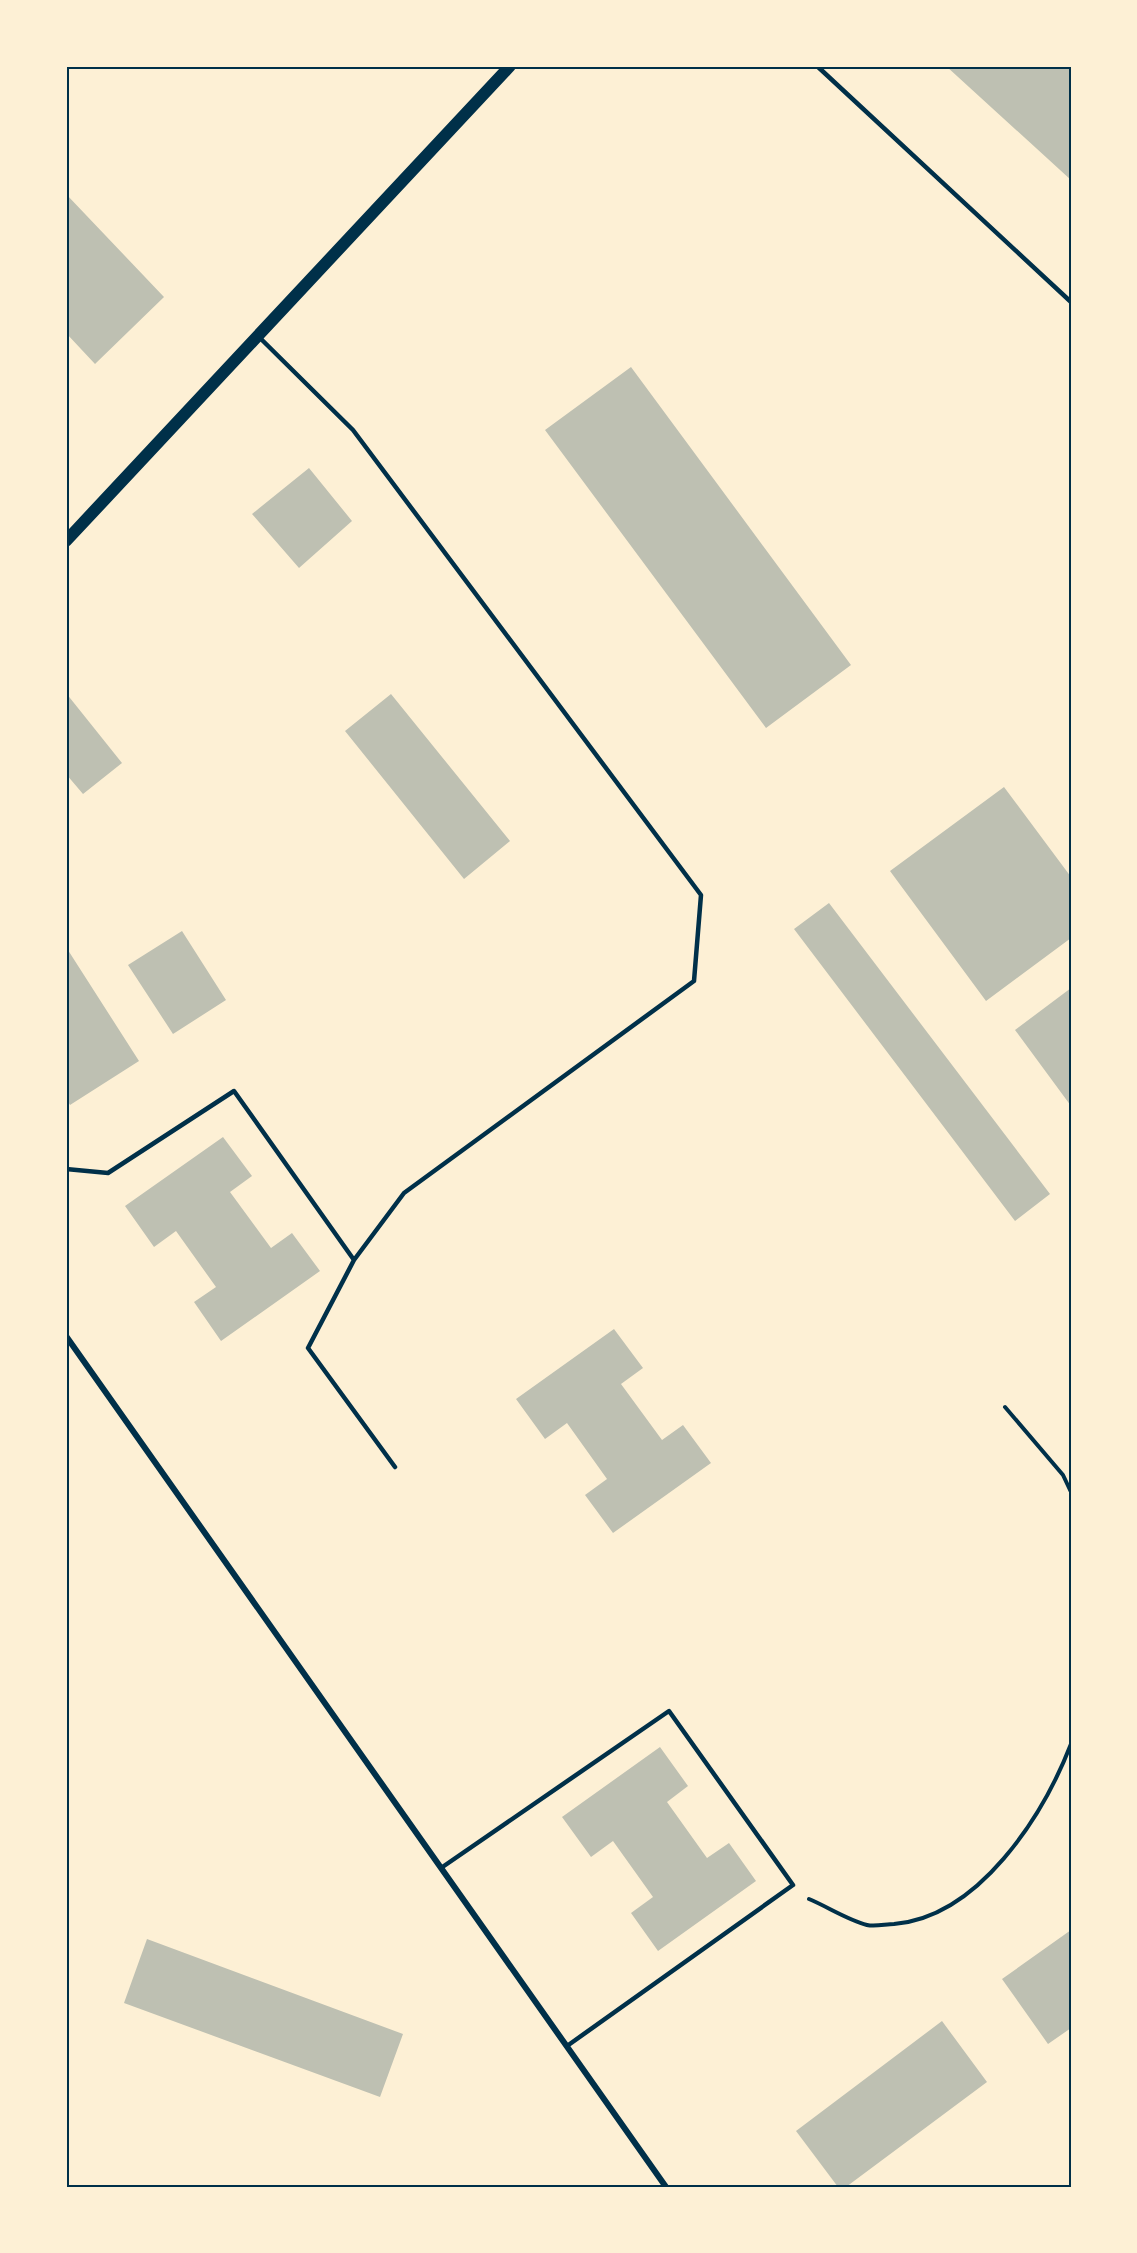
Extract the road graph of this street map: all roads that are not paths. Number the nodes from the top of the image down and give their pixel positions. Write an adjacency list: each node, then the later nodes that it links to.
1 (510, 66): 4 (main road)
2 (817, 66): 3 (lane)
3 (1071, 302)
4 (258, 336): 5 (main road); 7 (lane)
5 (66, 541)
6 (66, 1169): 7 (lane)
7 (354, 1260): 9 (lane)
8 (66, 1336): 10 (street)
9 (395, 1467)
10 (441, 1868): 11 (street); 11 (lane)
11 (567, 2046): 12 (street)
12 (666, 2187)

